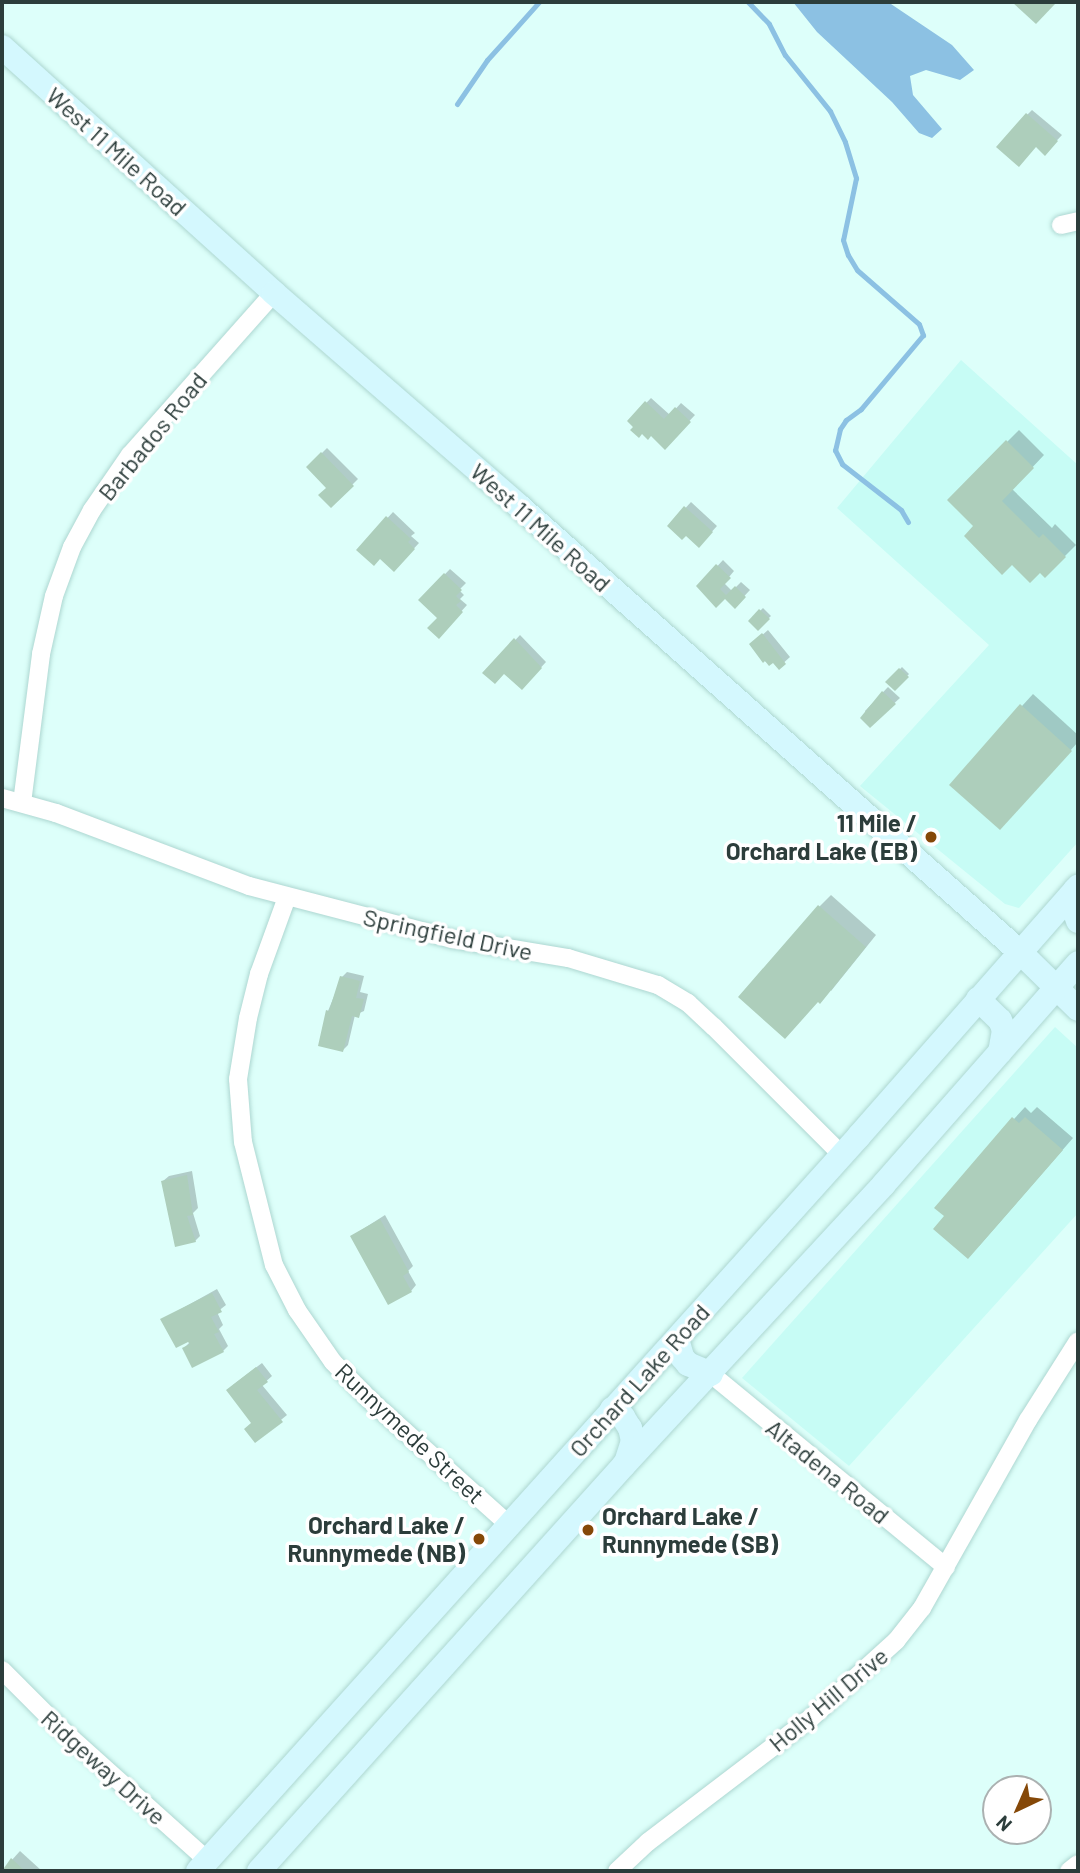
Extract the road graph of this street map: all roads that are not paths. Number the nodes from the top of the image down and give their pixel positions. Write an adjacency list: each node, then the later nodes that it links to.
1 (2, 47): 2 (main road, West 11 Mile Road)
2 (274, 293): 4 (street, Barbados Road); 8 (main road, West 11 Mile Road)
3 (2, 797): 4 (street, Springfield Drive)
4 (22, 803): 6 (street, Springfield Drive)
5 (1077, 888): 7 (main road); 8 (main road, Orchard Lake Road)
6 (287, 897): 14 (street, Springfield Drive); 20 (street, Runnymede Street)
7 (1078, 921)
8 (1020, 952): 10 (main road, West 11 Mile Road); 11 (main road, Orchard Lake Road)
9 (1078, 963): 10 (main road, Orchard Lake Road)
10 (1056, 990): 12 (main road, West 11 Mile Road); 13 (main road, Orchard Lake Road)
11 (978, 999): 13 (main road); 14 (main road, Orchard Lake Road)
12 (1078, 1009)
13 (1000, 1052): 17 (main road, Orchard Lake Road)
14 (842, 1155): 15 (main road, Orchard Lake Road)
15 (677, 1339): 17 (main road); 18 (main road, Orchard Lake Road)
16 (1078, 1341): 21 (street, Holly Hill Drive)
17 (711, 1374): 19 (main road, Orchard Lake Road); 21 (street, Altadena Road)
18 (612, 1409): 19 (main road); 20 (main road, Orchard Lake Road)
19 (624, 1465): 25 (main road, Orchard Lake Road)
20 (509, 1525): 24 (main road, Orchard Lake Road)
21 (946, 1567): 26 (street, Holly Hill Drive)
22 (2, 1670): 24 (street, Ridgeway Drive)
23 (1078, 1864): 27 (street)
24 (203, 1866)
25 (259, 1871)
26 (617, 1871)
27 (1069, 1871)

